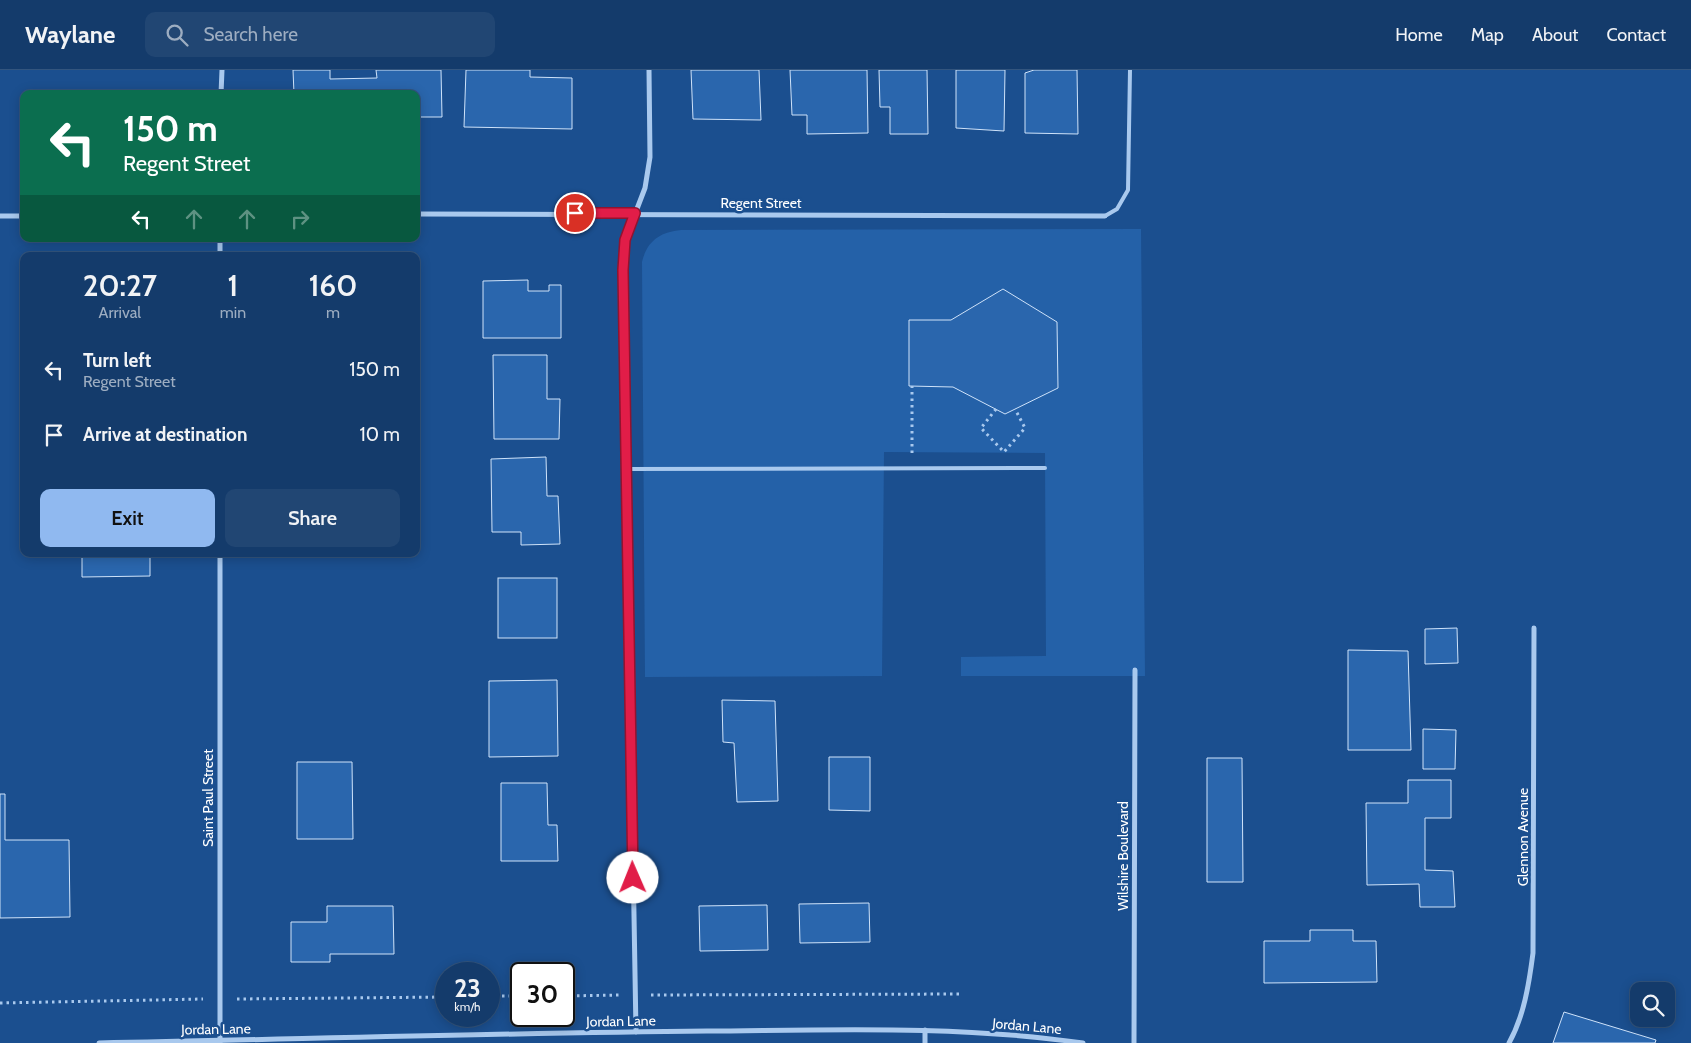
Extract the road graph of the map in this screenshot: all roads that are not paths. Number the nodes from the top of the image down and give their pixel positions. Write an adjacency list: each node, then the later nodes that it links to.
1 (222, 70): 4 (street)
2 (649, 70): 5 (street)
3 (1130, 70): 9 (lane)
4 (221, 90)
5 (635, 213): 6 (street, Regent Street); 9 (street, Regent Street); 11 (street)
6 (420, 214)
7 (0, 216): 8 (street)
8 (20, 216)
9 (1105, 216)
10 (1045, 468): 11 (lane)
11 (626, 469): 16 (street)
12 (220, 557): 17 (street, Saint Paul Street)
13 (1534, 628): 22 (street, Glennon Avenue)
14 (1135, 670): 21 (street, Wilshire Boulevard)
15 (925, 1030): 16 (street, Jordan Lane); 19 (street); 20 (street, Jordan Lane)
16 (636, 1032): 17 (street, Jordan Lane)
17 (220, 1042): 18 (street, Jordan Lane)
18 (99, 1043)
19 (925, 1043)
20 (1083, 1043)
21 (1134, 1043)
22 (1509, 1043)

